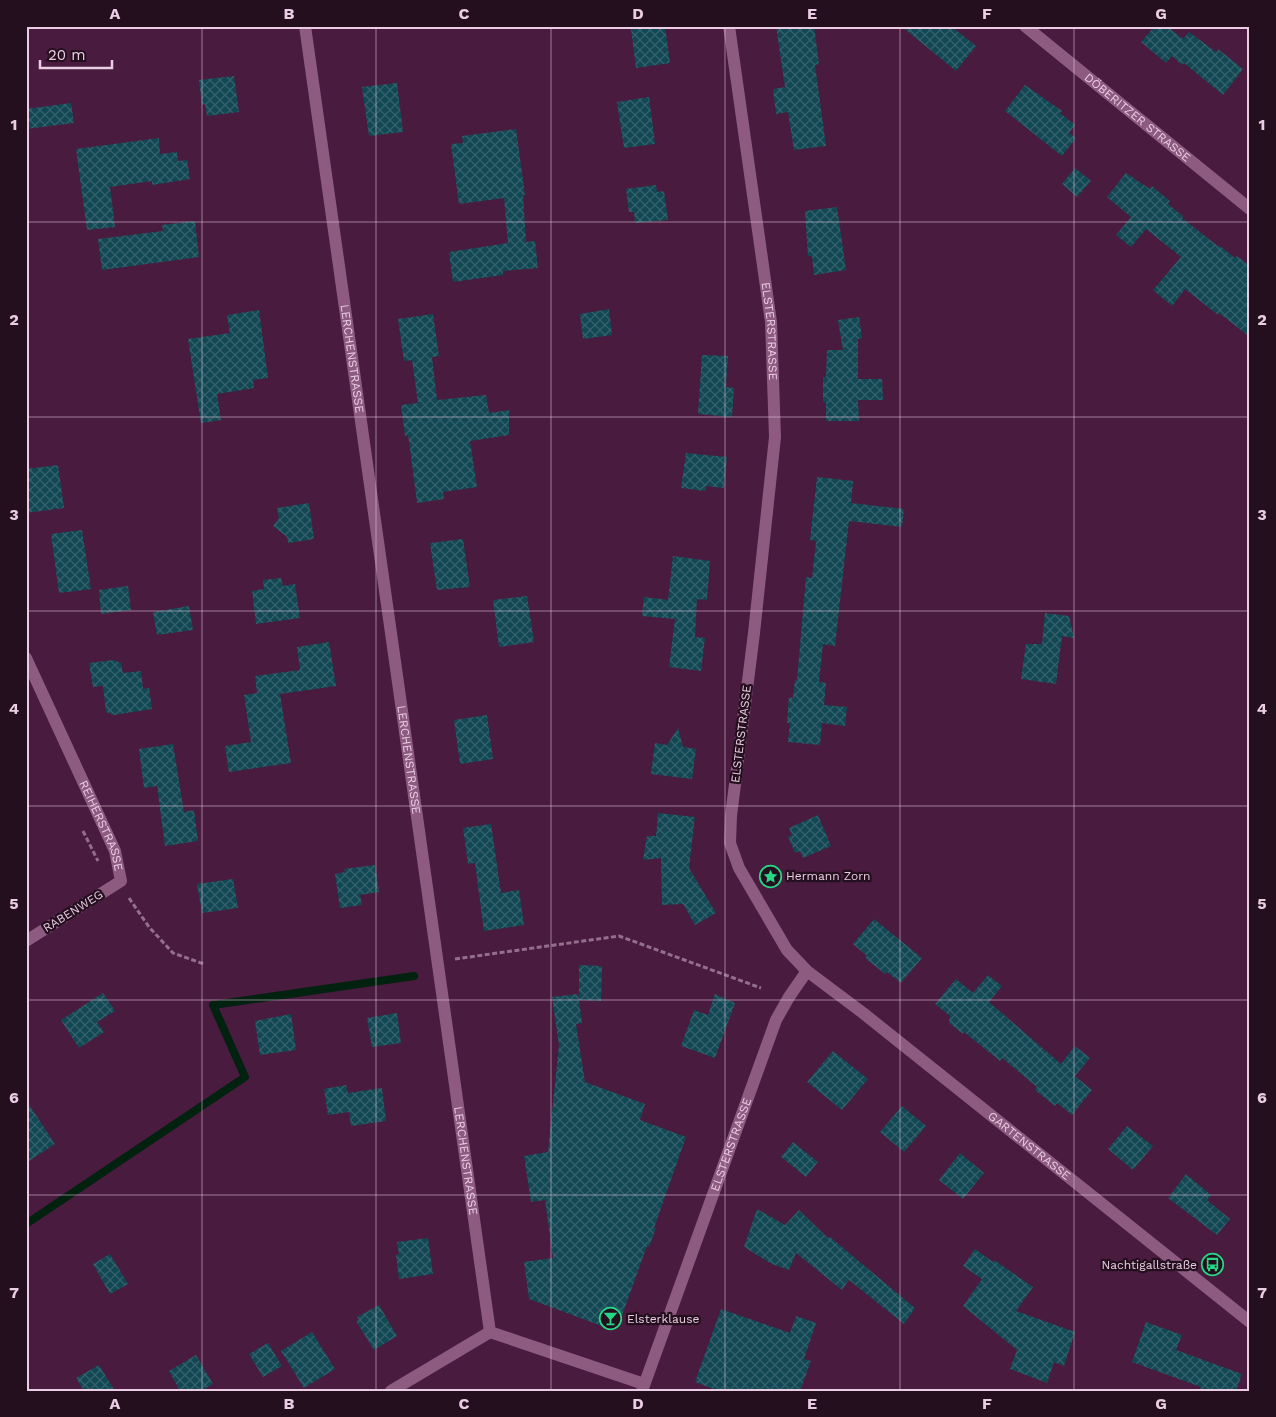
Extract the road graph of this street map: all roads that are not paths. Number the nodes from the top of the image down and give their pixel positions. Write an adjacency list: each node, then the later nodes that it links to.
1 (305, 26): 10 (street, LERCHENSTRASSE)
2 (729, 26): 8 (street, ELSTERSTRASSE)
3 (1025, 26): 4 (street, DÖBERITZER STRASSE)
4 (1250, 209)
5 (26, 658): 6 (street, REIHERSTRASSE)
6 (121, 881): 7 (street, RABENWEG)
7 (26, 941)
8 (807, 971): 9 (street, GARTENSTRASSE); 11 (street, ELSTERSTRASSE)
9 (1250, 1322)
10 (490, 1332): 11 (street); 12 (street)
11 (643, 1387)
12 (392, 1391)

